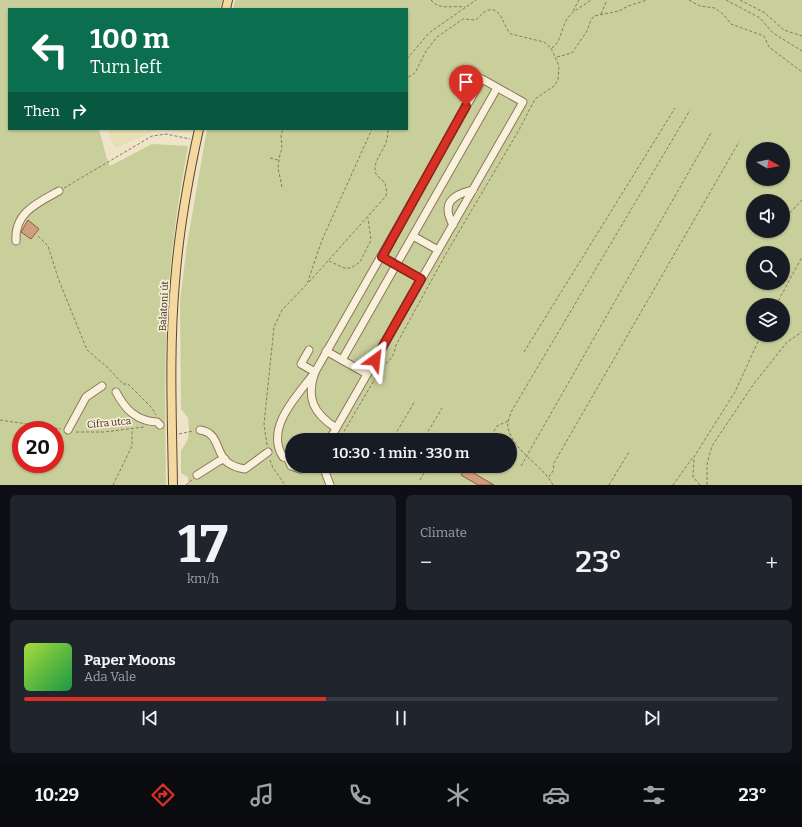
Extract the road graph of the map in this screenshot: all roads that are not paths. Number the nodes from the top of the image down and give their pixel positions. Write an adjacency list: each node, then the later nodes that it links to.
1 (497, 88): 3 (lane); 5 (lane); 11 (lane)
2 (199, 130): 31 (main road, Balatoni út)
3 (473, 190): 6 (lane); 7 (lane)
4 (59, 191): 9 (lane)
5 (434, 199): 6 (lane); 8 (lane)
6 (448, 203): 7 (lane)
7 (452, 225): 10 (lane)
8 (413, 236): 10 (lane); 12 (lane)
9 (16, 241)
10 (438, 250): 13 (lane)
11 (382, 257): 12 (lane); 15 (lane)
12 (396, 265): 13 (lane); 16 (lane)
13 (421, 279): 18 (lane)
14 (309, 350): 17 (lane)
15 (326, 351): 16 (lane); 17 (lane)
16 (342, 360): 18 (lane)
17 (315, 372): 22 (lane); 27 (lane)
18 (367, 374): 22 (lane)
19 (102, 386): 23 (lane)
20 (116, 392): 21 (lane)
21 (158, 424)
22 (336, 428): 25 (lane)
23 (68, 430)
24 (200, 430): 28 (lane)
25 (333, 433)
26 (268, 452): 28 (lane)
27 (285, 458)
28 (225, 459): 30 (lane)
29 (326, 473): 32 (lane)
30 (197, 475)
31 (173, 485)
32 (330, 485)

